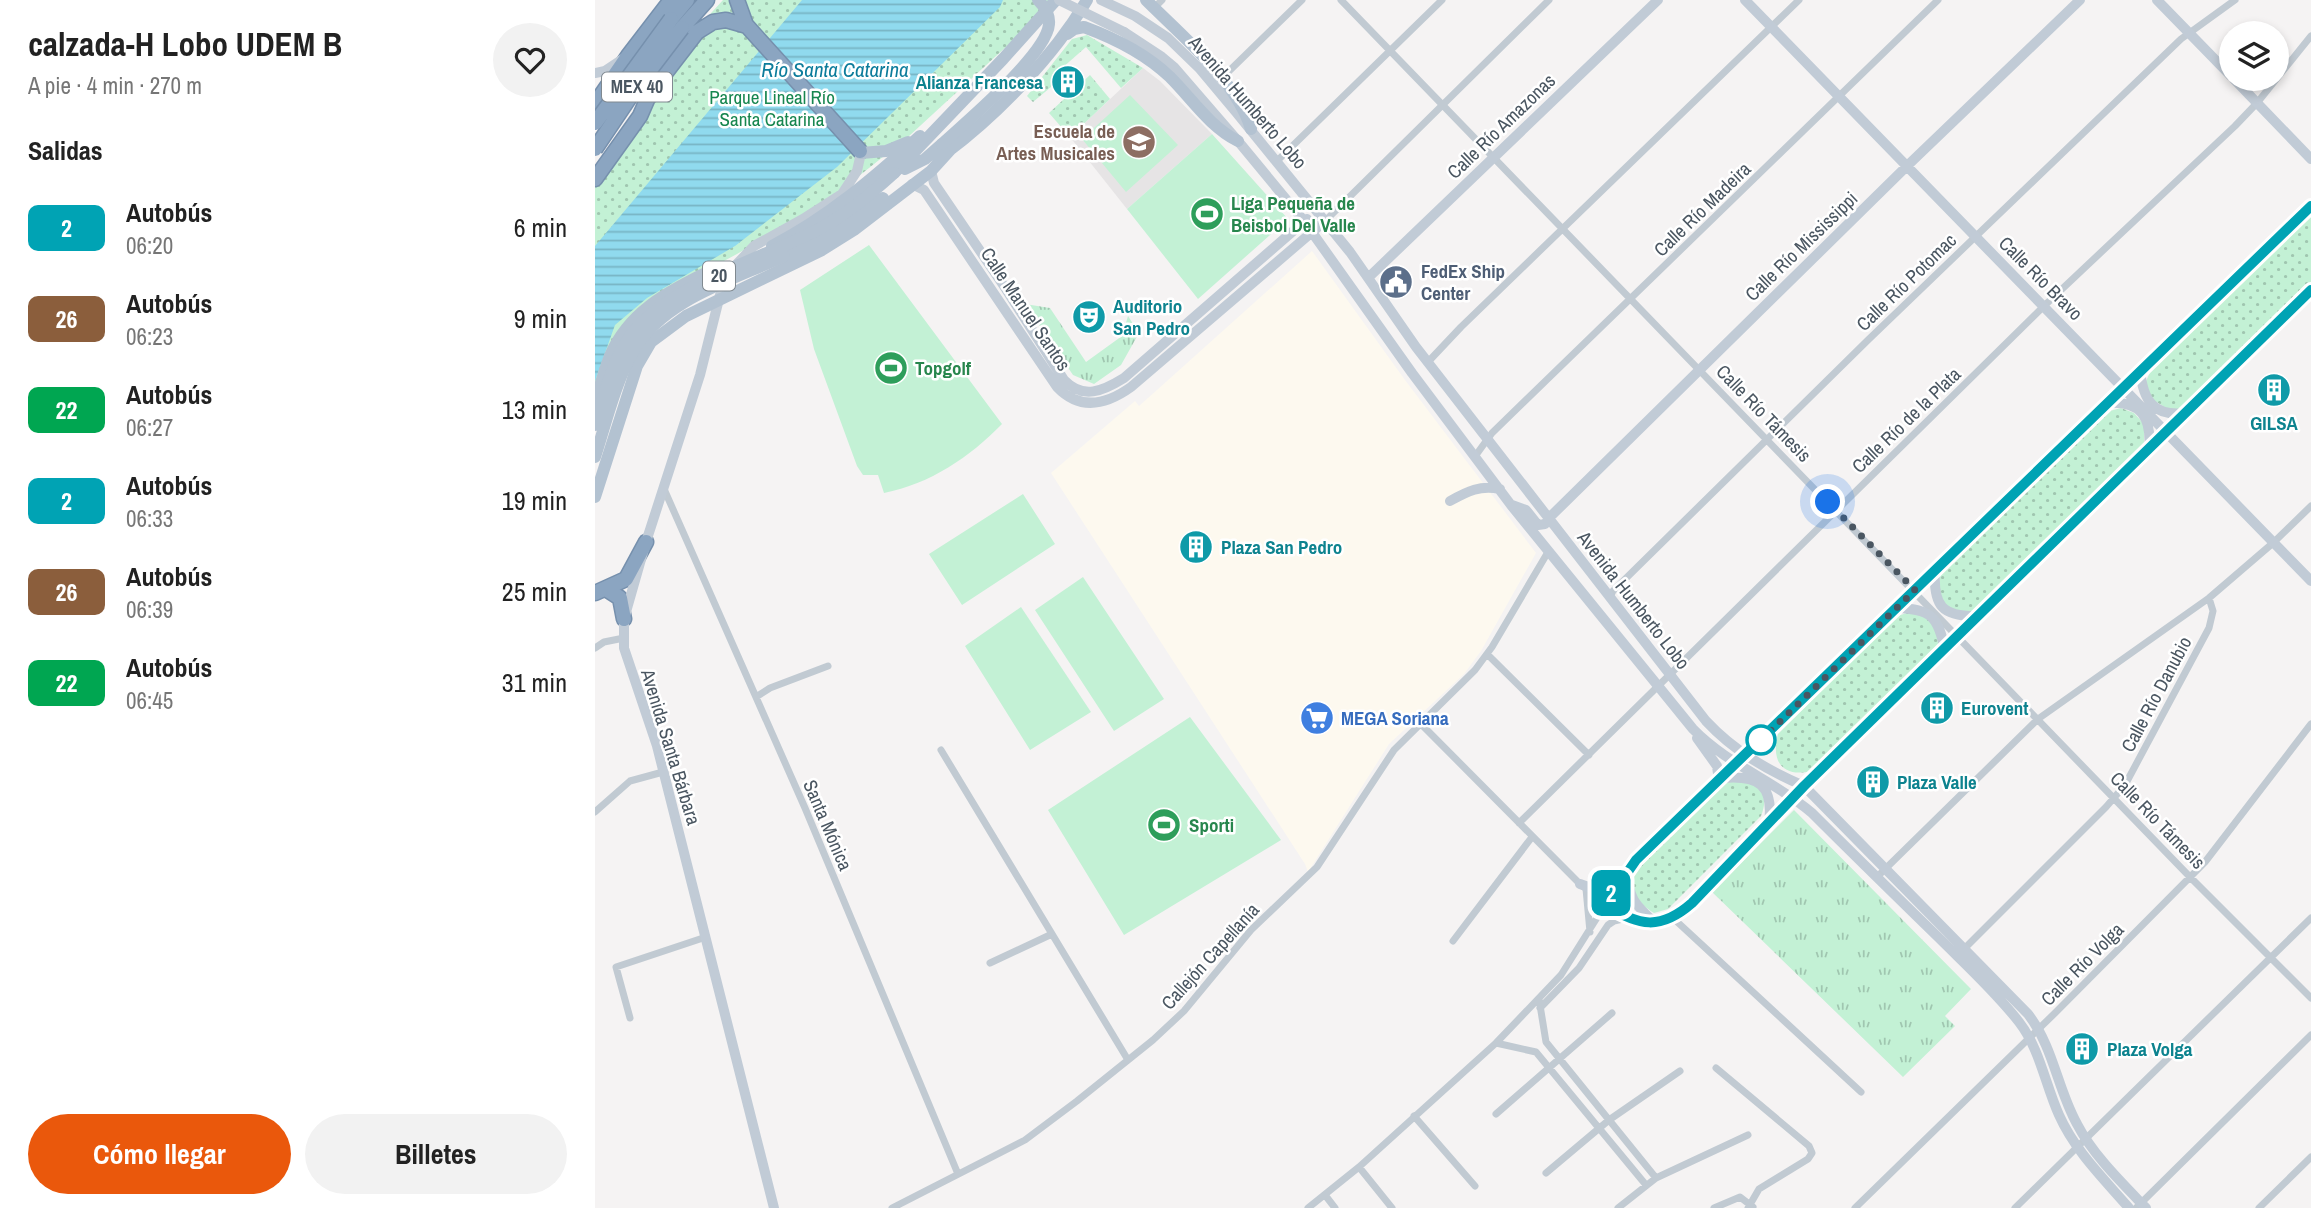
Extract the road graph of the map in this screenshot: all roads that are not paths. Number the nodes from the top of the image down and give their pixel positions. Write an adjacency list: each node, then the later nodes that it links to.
1 (671, 0): 28 (highway)
2 (687, 0): 21 (highway, MEX 40)
3 (707, 0): 21 (highway, MEX 40)
4 (737, 0): 22 (highway)
5 (1038, 0): 43 (main road, bridge)
6 (1057, 0): 34 (main road, 20); 42 (main road, Avenida Humberto Lobo, bridge)
7 (1087, 0): 26 (main road)
8 (1101, 0): 31 (main road, Avenida Humberto Lobo)
9 (1302, 0): 31 (street)
10 (1341, 0): 27 (street, Calle Río Támesis)
11 (1442, 0): 27 (street)
12 (1549, 0): 37 (street)
13 (1658, 0): 46 (main road, Calle Río Amazonas)
14 (1745, 0): 23 (main road, Calle Río Bravo)
15 (1799, 0): 23 (street)
16 (1938, 0): 33 (street, Calle Río Madeira)
17 (2081, 0): 49 (main road, Calle Río Mississippi)
18 (2157, 0): 24 (main road)
19 (2235, 0): 24 (street, Calle Río Potomac)
20 (1154, 3): 31 (main road)
21 (676, 24): 39 (highway, MEX 40, bridge); 44 (highway, MEX 40, bridge)
22 (746, 26): 38 (highway); 45 (highway)
23 (1772, 27): 33 (main road, Calle Río Bravo); 59 (street)
24 (2188, 32): 29 (main road); 61 (street, Calle Río Potomac)
25 (2311, 36): 36 (street, Calle Río de la Plata)
26 (1061, 39): 42 (main road); 43 (main road)
27 (1390, 50): 37 (street, Calle Río Támesis); 48 (street)
28 (628, 56): 30 (main road); 35 (highway)
29 (2219, 64)
30 (595, 74)
31 (1220, 85): 40 (main road)
32 (2245, 91): 36 (main road)
33 (1840, 97): 49 (main road, Calle Río Bravo); 66 (street, Calle Río Madeira)
34 (967, 98): 41 (main road); 51 (main road, 20)
35 (596, 100): 38 (main road); 52 (main road)
36 (2257, 103): 47 (main road); 67 (street, Calle Río de la Plata)
37 (1443, 104): 46 (street, Calle Río Támesis); 56 (street)
38 (640, 116): 52 (highway)
39 (595, 123)
40 (1251, 130): 48 (main road, Avenida Humberto Lobo)
41 (920, 136): 45 (main road); 63 (main road)
42 (1238, 141): 57 (main road, Avenida Humberto Lobo)
43 (946, 147): 50 (main road); 51 (main road); 85 (main road, bridge)
44 (595, 149)
45 (860, 152): 65 (main road, Avenida Santa Bárbara)
46 (1493, 159): 59 (street, Calle Río Támesis); 62 (main road, Calle Río Amazonas)
47 (2311, 159)
48 (1277, 161): 55 (main road, Avenida Humberto Lobo)
49 (1907, 166): 61 (main road, Calle Río Bravo); 71 (main road, Calle Río Mississippi)
50 (931, 171): 53 (main road); 58 (main road, Calle Manuel Santos)
51 (894, 173): 79 (main road, 20, bridge)
52 (596, 177)
53 (912, 184): 58 (main road, Calle Manuel Santos); 63 (main road)
54 (2309, 208): 72 (main road)
55 (1317, 210): 56 (main road, Avenida Humberto Lobo); 57 (main road, Calle Manuel Santos)
56 (1325, 220): 60 (main road, Calle Manuel Santos); 62 (main road, Avenida Humberto Lobo)
57 (1304, 221): 58 (main road, Calle Manuel Santos); 60 (main road, Avenida Humberto Lobo)
58 (956, 226): 60 (main road, Calle Manuel Santos)
59 (1563, 228): 66 (street, Calle Río Támesis); 70 (street)
60 (1311, 232): 68 (main road, Avenida Humberto Lobo)
61 (1975, 237): 67 (main road, Calle Río Bravo); 82 (street, Calle Río Potomac)
62 (1369, 277): 69 (main road, Avenida Humberto Lobo)
63 (757, 281): 65 (main road)
64 (2311, 290): 78 (main road)
65 (719, 298): 76 (main road); 86 (main road, Avenida Santa Bárbara); 88 (main road)
66 (1632, 299): 71 (street, Calle Río Támesis); 81 (street, Calle Río Madeira)
67 (2044, 306): 74 (main road, Calle Río Bravo); 92 (street, Calle Río de la Plata)
68 (1380, 328): 69 (main road); 75 (main road, Avenida Humberto Lobo)
69 (1416, 347): 70 (main road, Avenida Humberto Lobo)
70 (1428, 362): 73 (main road, Avenida Humberto Lobo)
71 (1699, 369): 82 (street, Calle Río Támesis); 93 (main road, Calle Río Mississippi)
72 (2140, 370): 74 (main road); 78 (main road)
73 (1439, 374): 75 (main road); 81 (main road, Avenida Humberto Lobo)
74 (2124, 386): 77 (main road); 80 (main road, Calle Río Bravo)
75 (1433, 401): 84 (main road, Avenida Humberto Lobo)
76 (595, 402)
77 (2106, 403): 83 (main road); 97 (main road)
78 (2186, 413): 80 (main road)
79 (595, 425)
80 (2167, 432): 83 (main road); 95 (main road, Calle Río Bravo)
81 (1488, 439): 84 (street, Calle Río Madeira); 93 (main road, Avenida Humberto Lobo)
82 (1767, 440): 92 (street, Calle Río Támesis); 101 (street, Calle Río Potomac)
83 (2149, 450): 106 (main road)
84 (1476, 455): 87 (main road, Avenida Humberto Lobo)
85 (595, 457)
86 (664, 489): 94 (main road, Avenida Santa Bárbara); 115 (street, Santa Mónica)
87 (1500, 489): 89 (main road); 90 (main road, Avenida Humberto Lobo)
88 (595, 497)
89 (1450, 501)
90 (1511, 505): 93 (main road); 96 (main road, Avenida Humberto Lobo)
91 (2311, 506): 95 (street)
92 (1836, 510): 99 (street, Calle Río Támesis); 113 (street, Calle Río de la Plata)
93 (1548, 520): 101 (main road, Avenida Humberto Lobo)
94 (646, 542): 100 (highway); 105 (main road, Avenida Santa Bárbara)
95 (2273, 542): 98 (main road, Calle Río Bravo); 102 (street)
96 (1548, 552): 111 (street, Callejón Capellanía); 114 (main road, Avenida Humberto Lobo)
97 (1935, 570): 99 (main road); 106 (main road)
98 (2311, 581)
99 (1915, 590): 104 (main road); 107 (street, Calle Río Támesis)
100 (601, 591): 105 (highway)
101 (1610, 597): 113 (main road, Avenida Humberto Lobo)
102 (2209, 598): 116 (street); 127 (street, Calle Río Danubio)
103 (595, 600): 105 (main road)
104 (1897, 608): 110 (main road); 122 (main road)
105 (623, 612): 108 (main road, Avenida Santa Bárbara)
106 (1978, 616): 107 (main road)
107 (1958, 637): 110 (main road); 116 (street, Calle Río Támesis)
108 (624, 638): 109 (street); 124 (main road, Avenida Santa Bárbara)
109 (595, 648)
110 (1945, 650): 126 (main road)
111 (1487, 654): 117 (street, Callejón Capellanía); 121 (street)
112 (828, 666): 115 (street)
113 (1670, 674): 114 (street, Calle Río de la Plata); 122 (main road, Avenida Humberto Lobo)
114 (1657, 686): 119 (main road, Avenida Humberto Lobo); 121 (street, Calle Río de la Plata)
115 (756, 697): 179 (street, Santa Mónica)
116 (2038, 719): 127 (street, Calle Río Támesis); 133 (street)
117 (1421, 724): 130 (street); 164 (street, Callejón Capellanía)
118 (2311, 724): 136 (street, Calle Río Volga)
119 (1695, 732): 123 (main road); 125 (main road)
120 (941, 750): 145 (street)
121 (1589, 755): 130 (street, Calle Río de la Plata)
122 (1746, 756): 123 (main road); 126 (main road, Avenida Humberto Lobo)
123 (1736, 765): 125 (main road); 128 (main road)
124 (663, 772): 129 (street); 146 (main road, Avenida Santa Bárbara)
125 (1721, 780): 131 (main road); 134 (main road)
126 (1804, 786): 128 (main road); 133 (main road, Avenida Humberto Lobo)
127 (2115, 797): 136 (street, Calle Río Támesis); 149 (street, Calle Río Danubio)
128 (1793, 798): 131 (main road); 135 (main road)
129 (596, 811)
130 (1519, 822): 132 (street)
131 (1769, 823): 141 (main road)
132 (1532, 837): 138 (street); 148 (street)
133 (1885, 867): 135 (street); 149 (main road, Avenida Humberto Lobo)
134 (1627, 870): 137 (main road); 143 (main road)
135 (1877, 877): 149 (main road)
136 (2190, 877): 150 (street, Calle Río Támesis); 157 (street, Calle Río Volga)
137 (1617, 884): 138 (main road); 139 (main road)
138 (1583, 887): 139 (street); 144 (street)
139 (1605, 905): 140 (main road); 144 (street)
140 (1628, 918): 143 (main road); 147 (street)
141 (1673, 918): 143 (main road); 168 (street)
142 (2311, 918): 150 (street)
143 (1655, 923)
144 (1590, 932): 147 (street); 153 (street)
145 (1052, 934): 151 (street); 164 (street)
146 (706, 937): 156 (street); 186 (main road, Avenida Santa Bárbara)
147 (1598, 939): 154 (street)
148 (1453, 941)
149 (1960, 952): 157 (main road, Avenida Humberto Lobo); 159 (main road)
150 (2271, 956): 152 (street, Calle Río Támesis); 174 (street)
151 (990, 963)
152 (2311, 998)
153 (1539, 999): 154 (street); 161 (street)
154 (1540, 1008): 160 (street)
155 (1612, 1013): 163 (street)
156 (630, 1018)
157 (2039, 1028): 159 (street, Calle Río Volga); 174 (main road, Avenida Humberto Lobo)
158 (2311, 1035): 184 (street)
159 (2030, 1037): 175 (main road); 193 (street, Calle Río Volga)
160 (1546, 1042): 162 (street); 163 (street)
161 (1496, 1043): 162 (street); 170 (street)
162 (1536, 1052): 165 (street)
163 (1559, 1059): 165 (street); 171 (street)
164 (1128, 1060): 179 (street, Callejón Capellanía)
165 (1549, 1068): 169 (street); 172 (street)
166 (1716, 1068): 185 (street)
167 (1680, 1070): 171 (street)
168 (1861, 1092)
169 (1496, 1114)
170 (1414, 1116): 177 (street); 182 (street)
171 (1609, 1120): 172 (street); 180 (street)
172 (1599, 1128): 178 (street); 181 (street)
173 (1748, 1135): 180 (street)
174 (2086, 1140): 175 (street); 184 (main road, Avenida Humberto Lobo)
175 (2077, 1148): 194 (street); 195 (main road)
176 (2311, 1157): 196 (street)
177 (1359, 1167): 183 (street); 190 (street)
178 (1546, 1173)
179 (958, 1174): 187 (street, Callejón Capellanía)
180 (1656, 1178): 181 (street)
181 (1646, 1185): 191 (street)
182 (1475, 1186)
183 (1325, 1195): 188 (street); 189 (street)
184 (2141, 1206)
185 (1751, 1207): 192 (street)
186 (774, 1208)
187 (892, 1208)
188 (1308, 1208)
189 (1335, 1208)
190 (1392, 1208)
191 (1618, 1208)
192 (1714, 1208)
193 (1855, 1208)
194 (2015, 1208)
195 (2129, 1208)
196 (2259, 1208)

